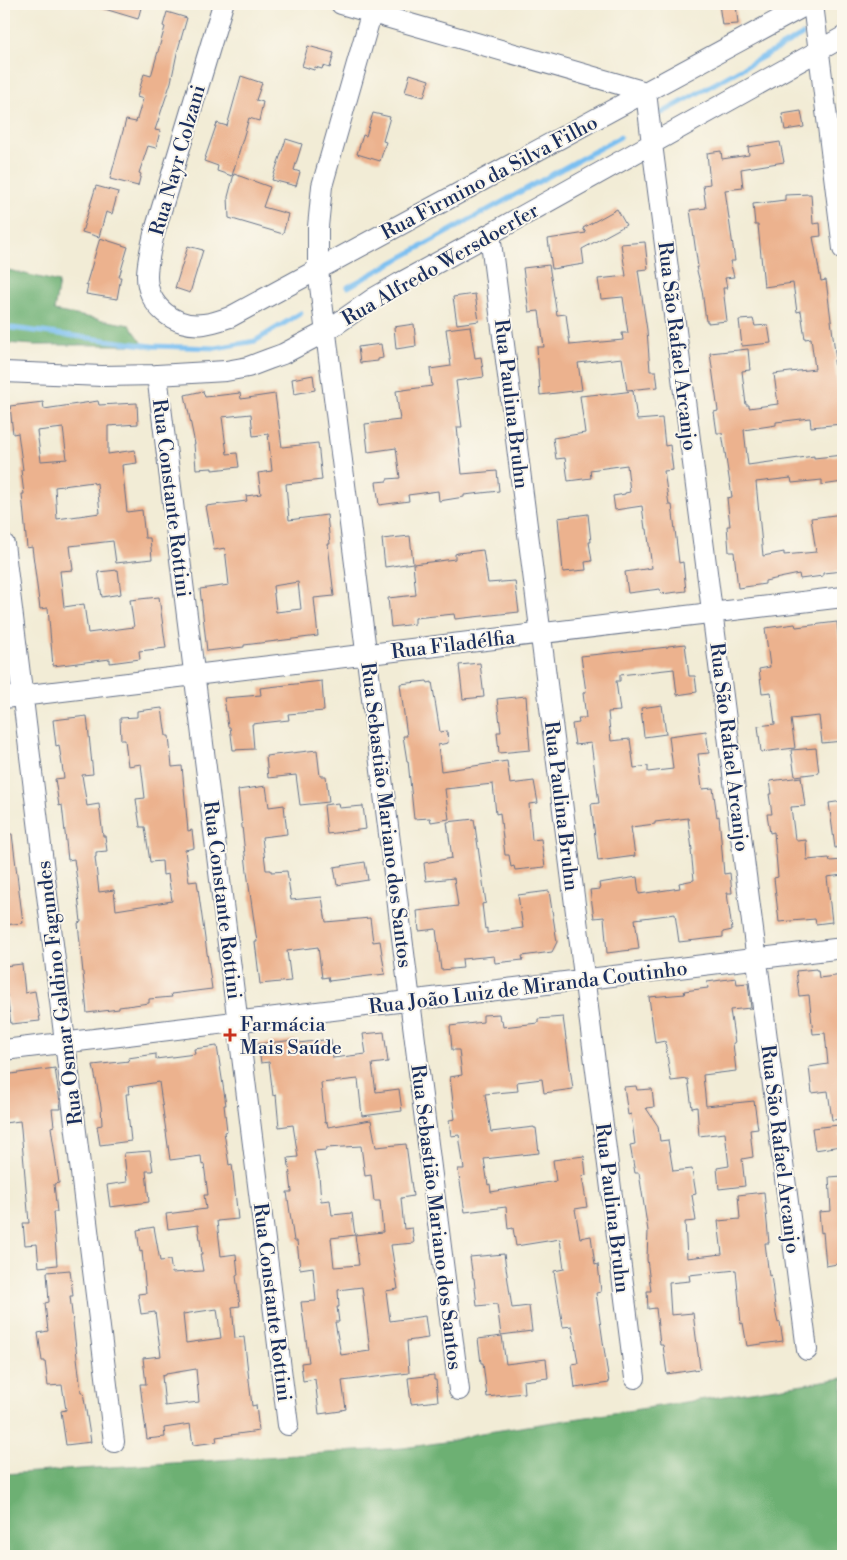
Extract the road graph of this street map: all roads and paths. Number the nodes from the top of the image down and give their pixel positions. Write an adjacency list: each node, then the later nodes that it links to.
1 (223, 4): 13 (street, Rua Nayr Colzani)
2 (340, 4): 5 (street)
3 (808, 4): 8 (street, Rua Firmino da Silva Filho)
4 (813, 4): 7 (street)
5 (372, 8): 8 (street); 12 (street, Rua Sebastião Mariano dos Santos)
6 (843, 37): 7 (street, Rua Alfredo Wersdoerfer)
7 (819, 50): 9 (street, Rua Alfredo Wersdoerfer); 11 (street)
8 (646, 92): 9 (street, Rua São Rafael Arcanjo); 12 (street, Rua Firmino da Silva Filho)
9 (652, 144): 10 (street, Rua Alfredo Wersdoerfer); 19 (street, Rua São Rafael Arcanjo)
10 (490, 234): 14 (street, Rua Alfredo Wersdoerfer); 20 (street, Rua Paulina Bruhn)
11 (843, 248)
12 (318, 270): 13 (street, Rua Firmino da Silva Filho); 14 (street, Rua Sebastião Mariano dos Santos)
13 (164, 313)
14 (326, 332): 16 (street, Rua Alfredo Wersdoerfer); 21 (street, Rua Sebastião Mariano dos Santos)
15 (4, 372): 16 (street, Rua Alfredo Wersdoerfer)
16 (157, 376): 22 (street, Rua Constante Rottini)
17 (4, 544): 23 (street, Rua Osmar Galdino Fagundes)
18 (843, 597): 19 (street, Rua Filadélfia)
19 (712, 613): 20 (street, Rua Filadélfia); 25 (street, Rua São Rafael Arcanjo)
20 (541, 634): 21 (street, Rua Filadélfia); 26 (street, Rua Paulina Bruhn)
21 (366, 655): 22 (street, Rua Filadélfia); 27 (street, Rua Sebastião Mariano dos Santos)
22 (194, 676): 23 (street, Rua Filadélfia); 28 (street, Rua Constante Rottini)
23 (13, 697): 29 (street, Rua Osmar Galdino Fagundes)
24 (843, 948): 25 (street, Rua João Luiz de Miranda Coutinho)
25 (757, 959): 26 (street, Rua João Luiz de Miranda Coutinho); 31 (street, Rua São Rafael Arcanjo)
26 (584, 980): 27 (street, Rua João Luiz de Miranda Coutinho); 32 (street, Rua Paulina Bruhn)
27 (410, 1001): 28 (street, Rua João Luiz de Miranda Coutinho); 33 (street, Rua Sebastião Mariano dos Santos)
28 (238, 1022): 29 (street, Rua João Luiz de Miranda Coutinho); 34 (street, Rua Constante Rottini)
29 (65, 1042): 30 (street, Rua João Luiz de Miranda Coutinho); 35 (street, Rua Osmar Galdino Fagundes)
30 (4, 1050)
31 (808, 1350)
32 (634, 1378)
33 (458, 1390)
34 (288, 1425)
35 (114, 1442)

